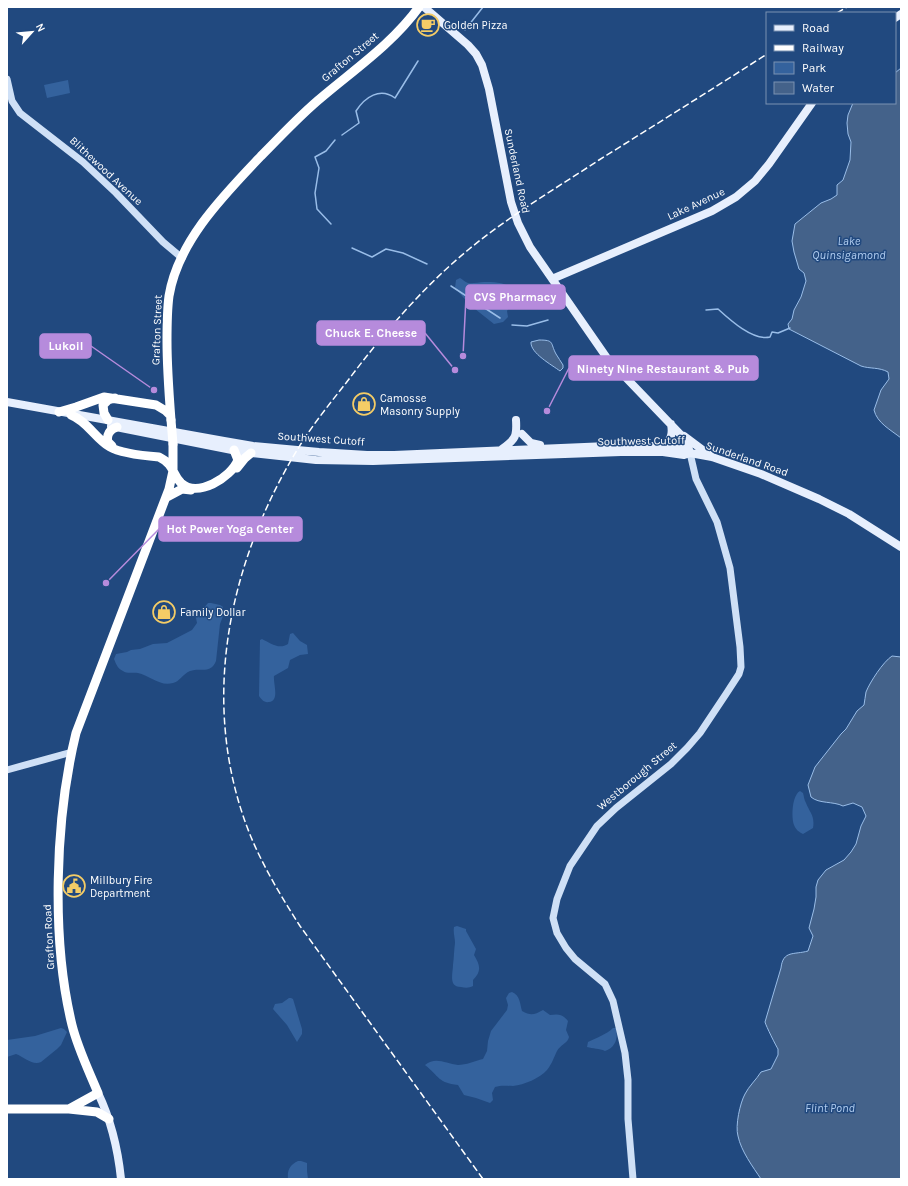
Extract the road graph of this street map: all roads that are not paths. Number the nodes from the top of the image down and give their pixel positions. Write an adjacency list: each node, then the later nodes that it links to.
1 (419, 7): 5 (highway, Grafton Street)
2 (424, 7): 6 (main road, Sunderland Road)
3 (7, 80): 5 (street, Blithewood Avenue)
4 (811, 104): 6 (main road, Lake Avenue)
5 (182, 258): 7 (highway, Grafton Street)
6 (552, 279): 16 (main road, Sunderland Road)
7 (169, 396): 10 (highway); 13 (highway, Grafton Street)
8 (115, 398): 10 (highway); 11 (highway); 14 (highway)
9 (7, 402): 11 (main road, Southwest Cutoff)
10 (156, 405): 13 (highway)
11 (59, 412): 12 (main road, Southwest Cutoff); 14 (main road, Southwest Cutoff)
12 (74, 417): 17 (main road, Southwest Cutoff); 28 (highway)
13 (170, 417): 22 (highway, Grafton Street, bridge)
14 (108, 420): 23 (main road, Southwest Cutoff)
15 (516, 420): 23 (main road)
16 (672, 424): 19 (main road, Sunderland Road); 21 (main road)
17 (117, 427): 22 (highway); 24 (main road, Southwest Cutoff)
18 (522, 434): 20 (main road)
19 (681, 435): 25 (main road, Sunderland Road); 27 (main road)
20 (566, 447): 21 (main road, Southwest Cutoff); 23 (main road, Southwest Cutoff)
21 (662, 447): 25 (main road, Southwest Cutoff)
22 (173, 448): 28 (highway, Grafton Street)
23 (501, 449)
24 (234, 450): 26 (main road, Southwest Cutoff); 28 (highway)
25 (690, 452): 26 (main road, Southwest Cutoff); 27 (main road, Sunderland Road); 40 (street, Westborough Street)
26 (251, 453): 29 (highway)
27 (712, 457): 30 (main road, Sunderland Road)
28 (173, 471): 29 (highway, Grafton Street)
29 (167, 497): 31 (highway, Grafton Street)
30 (901, 546)
31 (93, 689): 32 (highway, Grafton Road)
32 (72, 752): 33 (street); 34 (highway, Grafton Road)
33 (7, 770)
34 (98, 1093): 35 (highway); 37 (highway); 38 (main road, Grafton Road)
35 (7, 1105)
36 (7, 1109): 37 (highway)
37 (69, 1109): 38 (highway)
38 (109, 1119): 39 (main road, Grafton Road)
39 (121, 1179)
40 (633, 1179)

